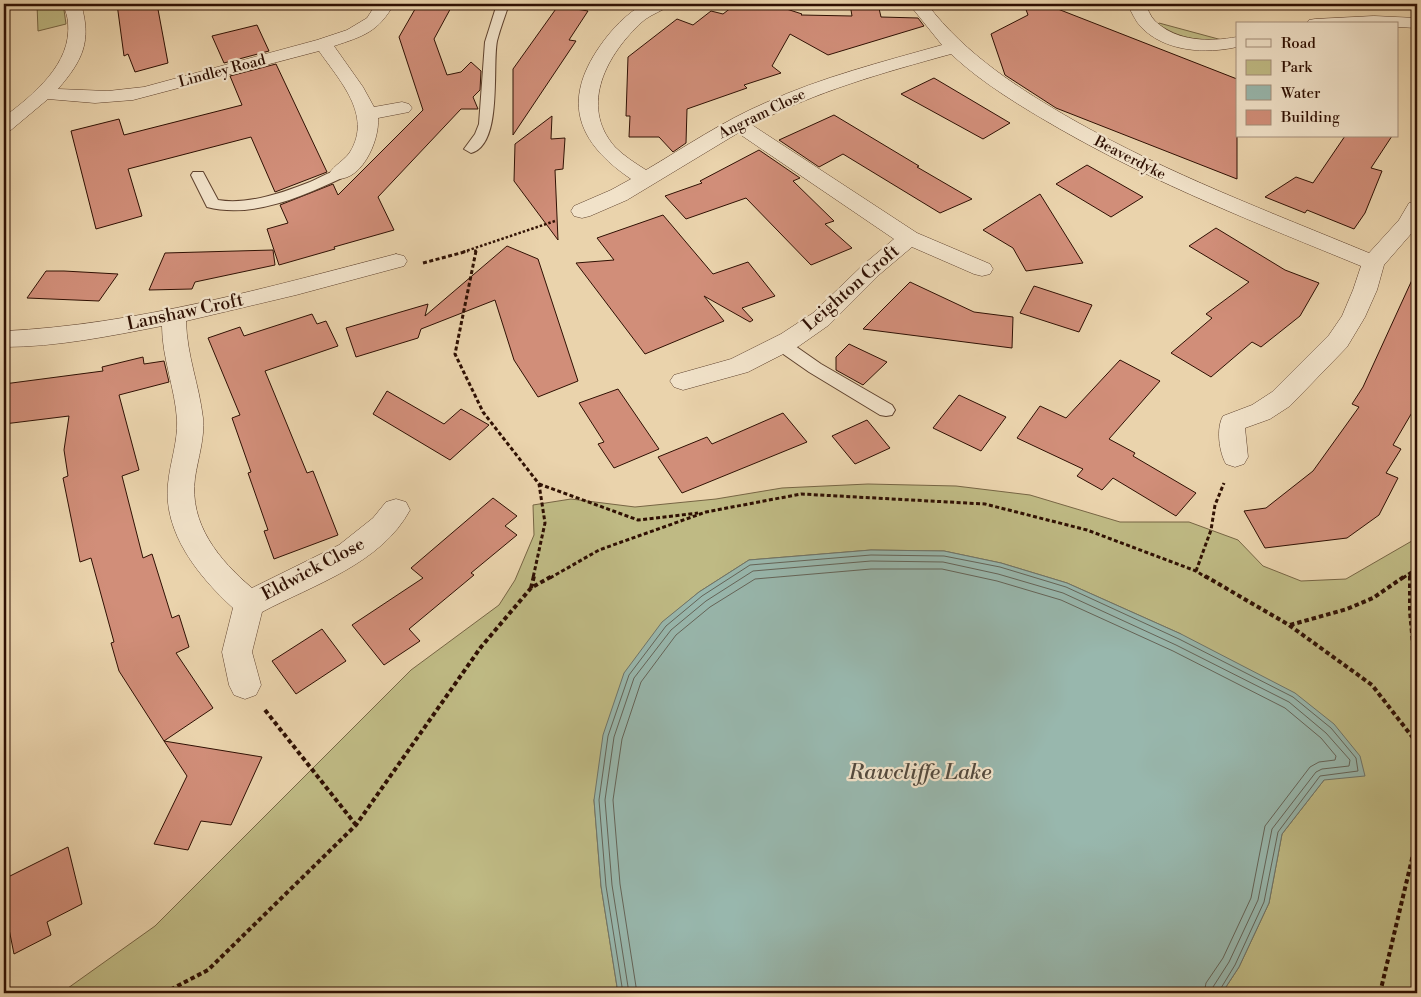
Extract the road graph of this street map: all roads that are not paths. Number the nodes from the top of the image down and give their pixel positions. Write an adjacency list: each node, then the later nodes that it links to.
1 (72, 4): 16 (street)
2 (386, 4): 14 (street, Lindley Road)
3 (503, 4): 21 (lane)
4 (662, 4): 24 (street)
5 (918, 4): 15 (street, Beaverdyke)
6 (1136, 4): 13 (street)
7 (1360, 4): 8 (street)
8 (1374, 21): 9 (street); 10 (street)
9 (1354, 22)
10 (1396, 22)
11 (1398, 22): 12 (street)
12 (1417, 23)
13 (1236, 42)
14 (323, 44): 16 (street, Lindley Road); 18 (street)
15 (954, 47): 19 (street, Angram Close); 29 (street, Beaverdyke)
16 (44, 93): 20 (street)
17 (402, 108): 18 (street)
18 (367, 114): 22 (street)
19 (738, 124): 24 (street, Angram Close); 27 (street, Leighton Croft)
20 (4, 126)
21 (472, 149)
22 (339, 174): 23 (lane)
23 (198, 175)
24 (646, 180): 26 (street, Angram Close)
25 (1417, 208): 29 (street)
26 (582, 211)
27 (909, 238): 30 (street, Leighton Croft); 35 (street, Leighton Croft)
28 (396, 262): 31 (street, Lanshaw Croft)
29 (1373, 263): 38 (street)
30 (982, 269)
31 (364, 270): 32 (street); 33 (street, Lanshaw Croft)
32 (374, 292)
33 (174, 316): 34 (street, Lanshaw Croft); 40 (street, Eldwick Close)
34 (4, 339)
35 (782, 344): 36 (street, Leighton Croft); 37 (lane)
36 (683, 381)
37 (886, 410)
38 (1235, 457)
39 (396, 510): 40 (street, Eldwick Close)
40 (249, 604): 41 (street, Eldwick Close)
41 (245, 685)

